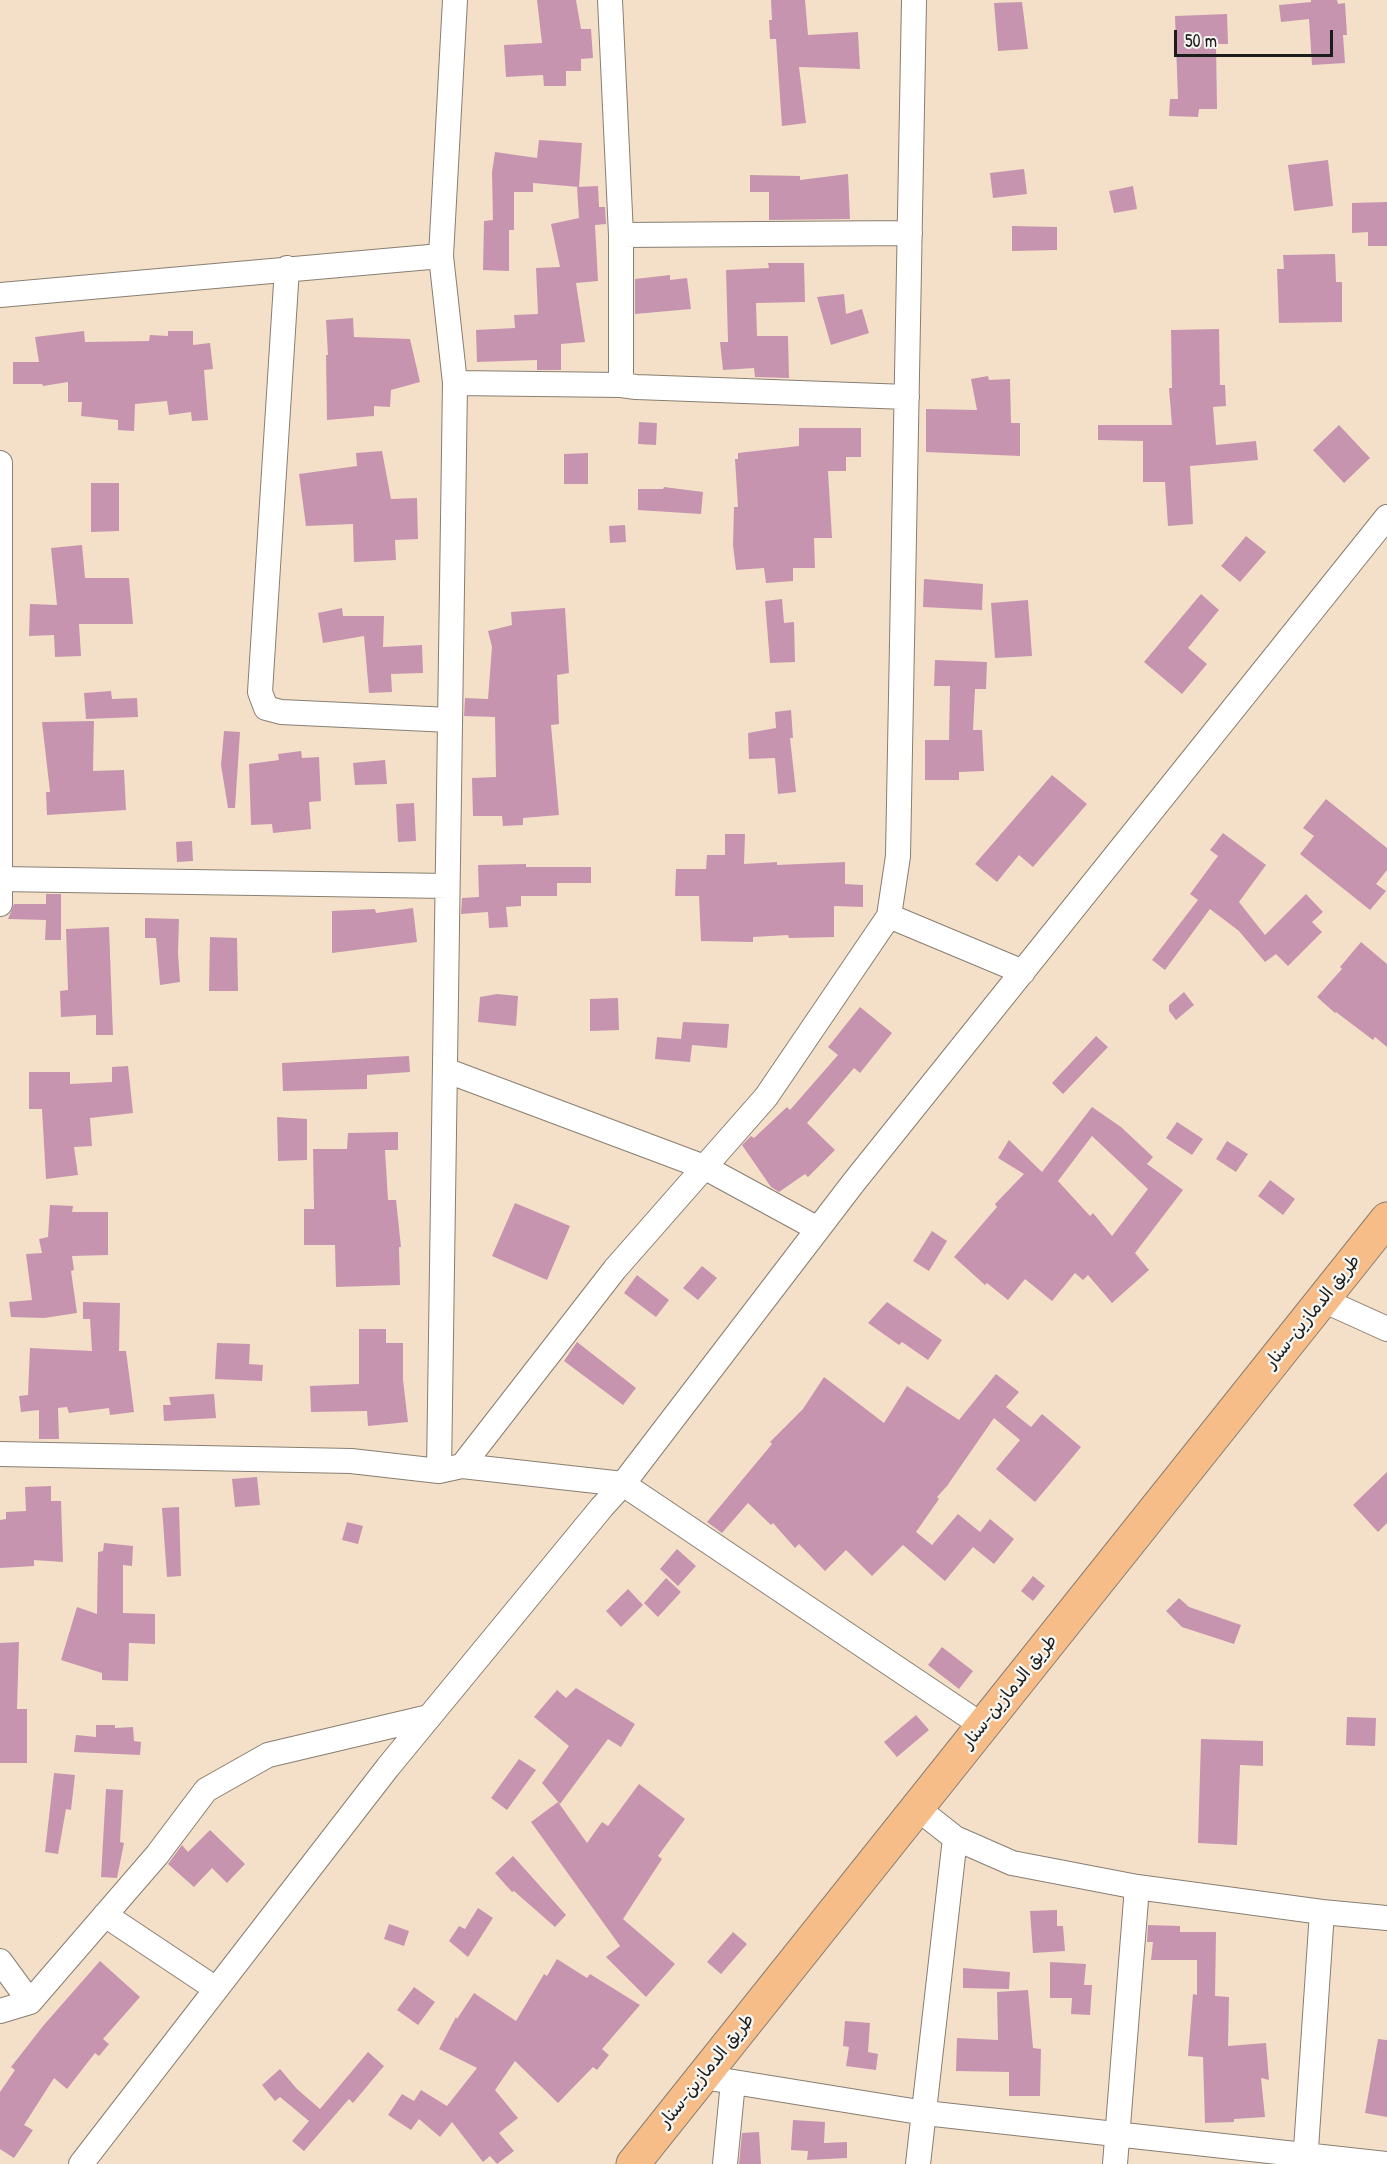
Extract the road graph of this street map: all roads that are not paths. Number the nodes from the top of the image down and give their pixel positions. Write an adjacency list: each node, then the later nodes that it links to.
1 (455, 0): 6 (street)
2 (610, 0): 5 (street)
3 (914, 0): 4 (street)
4 (910, 233): 5 (street); 11 (street)
5 (621, 235): 10 (street)
6 (441, 256): 7 (street); 9 (street)
7 (287, 268): 8 (street); 14 (street)
8 (0, 295)
9 (455, 383): 10 (street); 14 (street)
10 (621, 385): 11 (street)
11 (907, 397): 18 (street)
12 (0, 463): 15 (street)
13 (1387, 517): 19 (street)
14 (450, 720): 16 (street)
15 (1, 879): 16 (street); 17 (street)
16 (447, 886): 20 (street)
17 (0, 904)
18 (890, 916): 19 (street); 21 (street)
19 (1023, 972): 23 (street)
20 (445, 1071): 21 (street); 28 (street)
21 (704, 1167): 23 (street); 27 (street)
22 (1387, 1219): 24 (highway, طريق الدمازين-سنار)
23 (818, 1229): 29 (street)
24 (1323, 1300): 25 (street); 31 (highway, طريق الدمازين-سنار)
25 (1387, 1329)
26 (0, 1454): 28 (street)
27 (462, 1466): 28 (street); 29 (street)
28 (439, 1471)
29 (623, 1484): 30 (street); 31 (street)
30 (429, 1717): 36 (street); 39 (street)
31 (983, 1726): 32 (highway, طريق الدمازين-سنار)
32 (917, 1808): 33 (street); 42 (highway, طريق الدمازين-سنار)
33 (956, 1838): 34 (street); 43 (street)
34 (1137, 1887): 35 (street); 44 (street)
35 (1322, 1912): 37 (street); 45 (street)
36 (105, 1915): 39 (street); 40 (street)
37 (1387, 1918)
38 (0, 1961): 40 (street)
39 (216, 1989): 46 (street)
40 (30, 2002): 41 (street)
41 (0, 2011)
42 (718, 2079): 43 (street); 47 (highway, طريق الدمازين-سنار); 48 (street)
43 (925, 2113): 44 (street); 49 (street)
44 (1118, 2135): 45 (street); 50 (street)
45 (1305, 2160): 51 (street)
46 (81, 2164)
47 (633, 2164)
48 (725, 2164)
49 (918, 2164)
50 (1115, 2164)
51 (1386, 2164)

